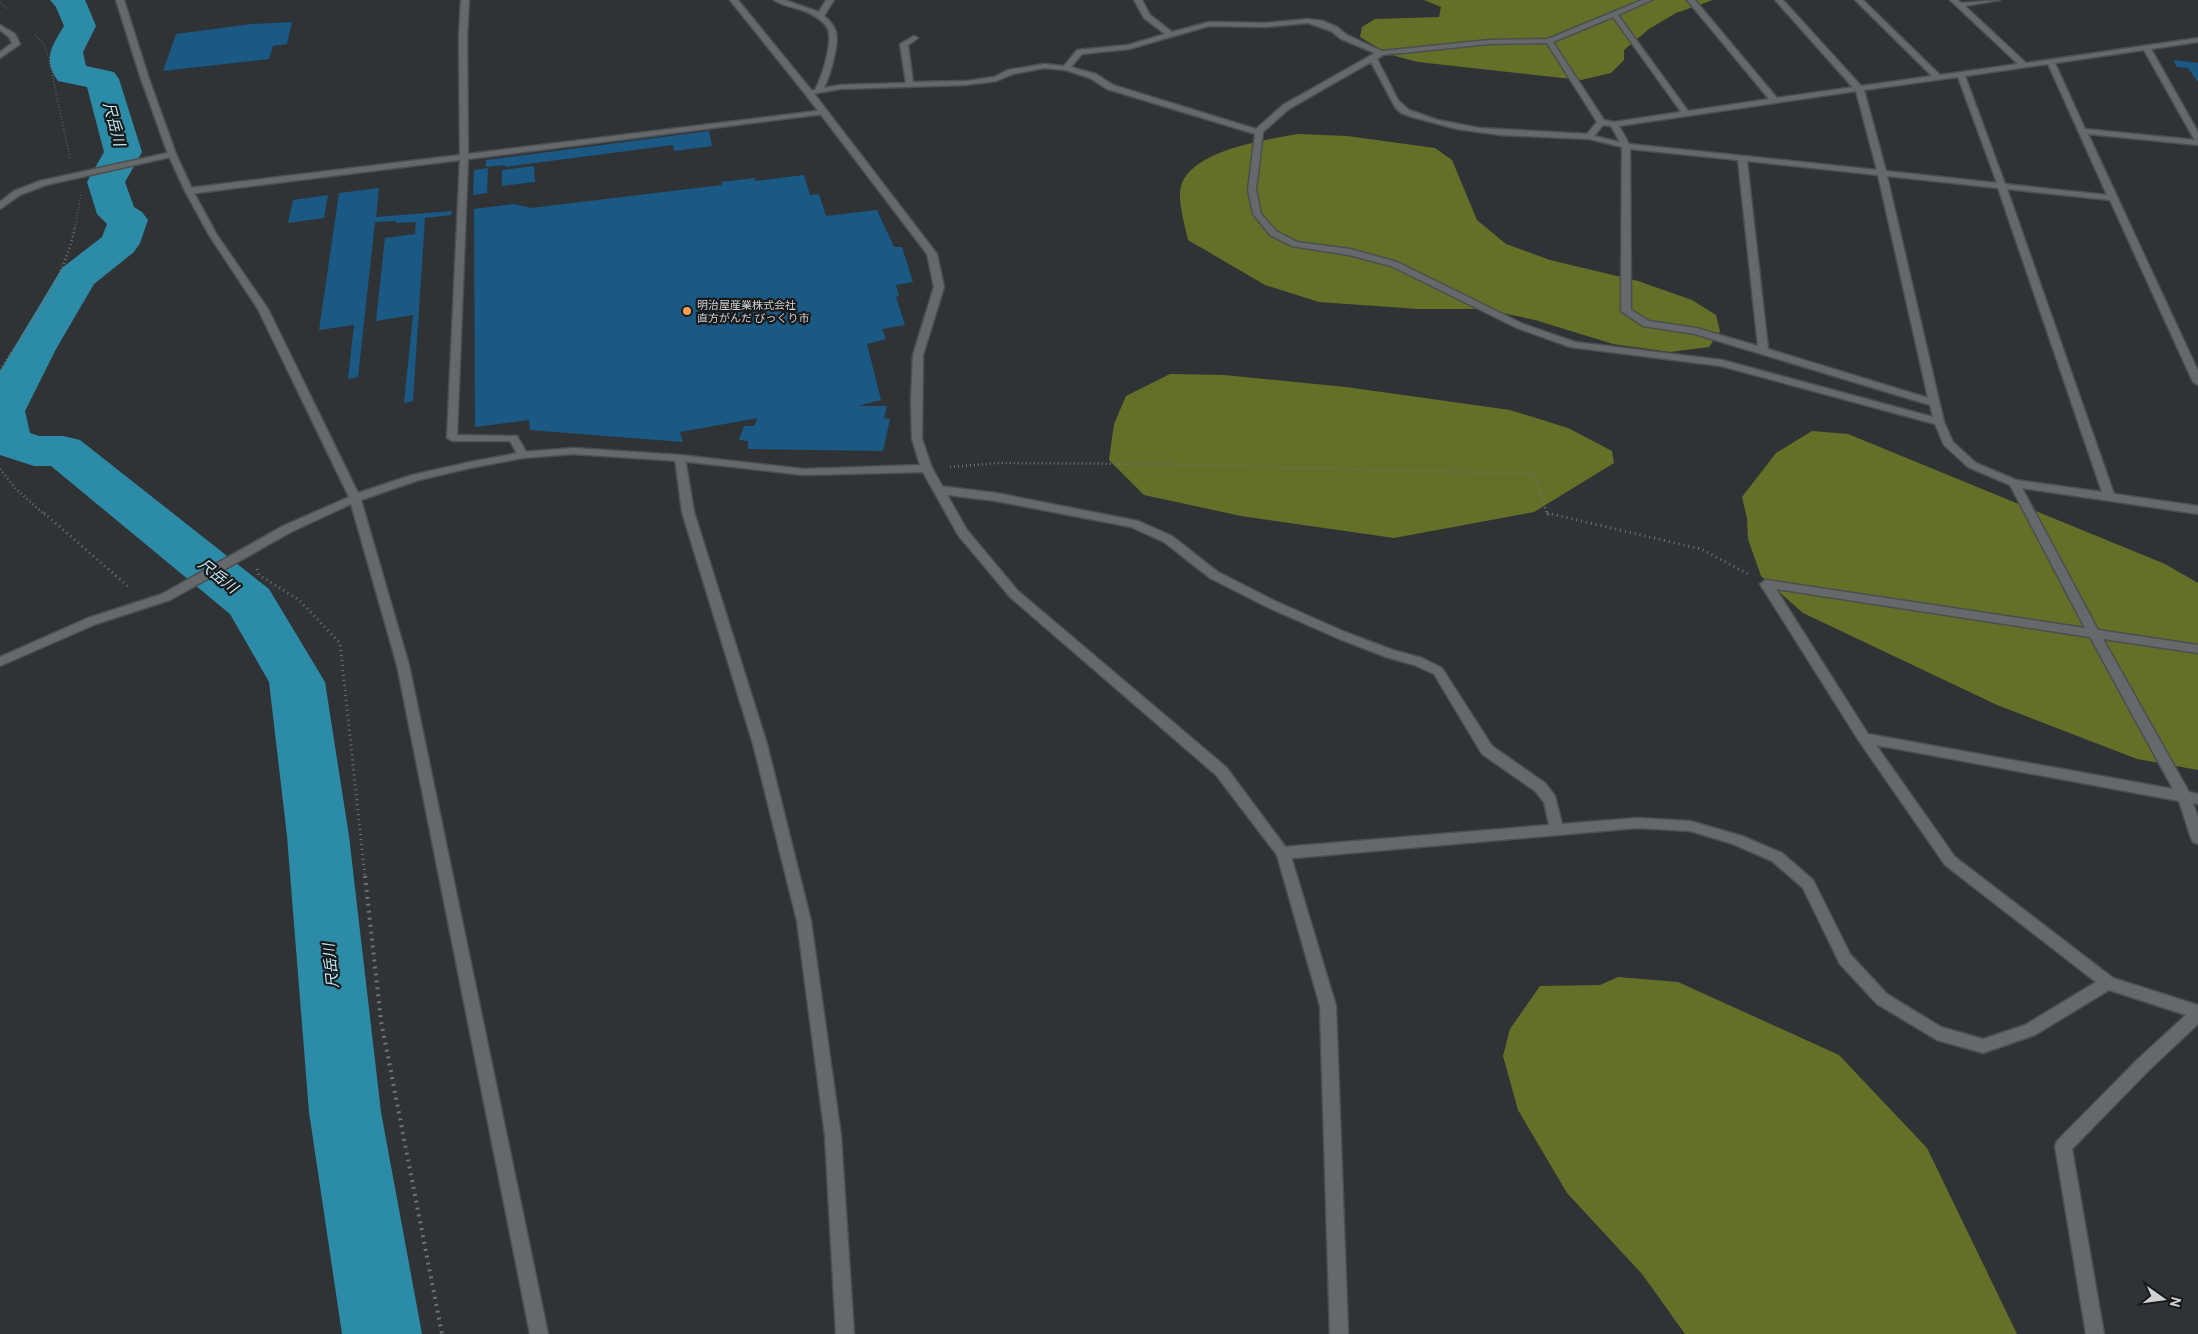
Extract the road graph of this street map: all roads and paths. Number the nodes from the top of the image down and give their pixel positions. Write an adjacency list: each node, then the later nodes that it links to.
1 (120, 0): 45 (street)
2 (465, 0): 46 (street)
3 (734, 0): 34 (street)
4 (778, 0): 16 (street)
5 (830, 0): 16 (street)
6 (1138, 0): 19 (street)
7 (1648, 0): 15 (street)
8 (1691, 0): 35 (street)
9 (1779, 0): 33 (street)
10 (1859, 0): 31 (street)
11 (1996, 0): 13 (street)
12 (0, 2): 14 (path)
13 (1957, 3): 28 (street)
14 (13, 14)
15 (1614, 14): 22 (street); 37 (street)
16 (820, 16): 34 (street)
17 (0, 27): 25 (street)
18 (32, 32): 49 (path)
19 (1170, 34): 24 (street); 29 (street)
20 (914, 38): 32 (street)
21 (2198, 40): 23 (street)
22 (1549, 41): 24 (street); 38 (street)
23 (2146, 47): 27 (street); 43 (street)
24 (1381, 53): 26 (street)
25 (0, 56)
26 (1372, 59): 41 (street); 42 (street)
27 (2050, 61): 28 (street); 40 (street)
28 (2024, 65): 30 (street)
29 (1066, 68): 32 (street); 41 (street)
30 (1961, 75): 31 (street); 50 (street)
31 (1938, 78): 33 (street)
32 (910, 85): 34 (street)
33 (1860, 90): 35 (street); 48 (street)
34 (814, 92): 36 (street)
35 (1776, 101): 37 (street)
36 (824, 112): 46 (street); 61 (street)
37 (1686, 114): 39 (street)
38 (1600, 122): 39 (street); 42 (street)
39 (1614, 124): 44 (street)
40 (2084, 131): 43 (street); 52 (street)
41 (1259, 133): 58 (street)
42 (1588, 138): 44 (street)
43 (2198, 141)
44 (1626, 146): 47 (street); 54 (street)
45 (172, 154): 49 (street); 51 (street)
46 (464, 158): 51 (street); 59 (street)
47 (1742, 158): 48 (street); 54 (street)
48 (1882, 173): 50 (street); 57 (street)
49 (74, 176): 53 (street); 55 (path)
50 (2002, 186): 52 (street); 65 (street)
51 (189, 191): 66 (street)
52 (2114, 198): 56 (street)
53 (0, 206)
54 (1763, 351): 57 (street)
55 (0, 370)
56 (2198, 382)
57 (1935, 404): 58 (street)
58 (1939, 422): 63 (street)
59 (523, 455): 60 (street); 66 (street)
60 (680, 458): 61 (street); 84 (street)
61 (927, 468): 64 (street); 69 (path)
62 (0, 469): 70 (path)
63 (2014, 483): 65 (street); 71 (street)
64 (939, 490): 77 (street); 79 (street)
65 (2110, 497): 67 (street)
66 (354, 498): 68 (street); 83 (street)
67 (2198, 510)
68 (244, 552): 70 (street); 82 (path)
69 (1766, 584): 71 (street); 74 (street)
70 (145, 605): 73 (street)
71 (2094, 634): 72 (street); 75 (street)
72 (2198, 649)
73 (0, 662)
74 (1864, 738): 75 (street); 80 (street)
75 (2184, 796): 76 (street); 78 (street)
76 (2198, 799)
77 (1557, 830): 79 (street); 80 (street)
78 (2198, 838)
79 (1283, 852): 85 (street)
80 (2108, 982): 81 (street)
81 (2198, 1013): 86 (street)
82 (442, 1334)
83 (539, 1334)
84 (845, 1334)
85 (1339, 1334)
86 (2095, 1334)

